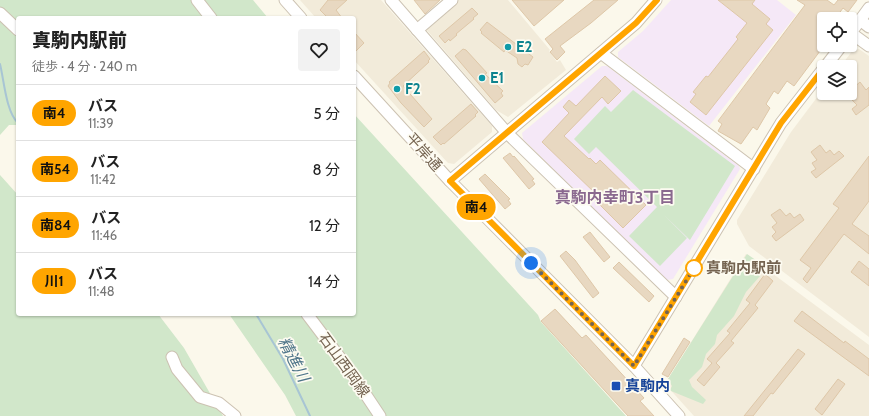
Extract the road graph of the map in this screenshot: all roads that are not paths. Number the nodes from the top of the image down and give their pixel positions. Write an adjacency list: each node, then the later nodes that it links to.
1 (197, 0): 8 (street)
2 (285, 0): 9 (street)
3 (391, 0): 12 (street)
4 (452, 0): 12 (street)
5 (656, 0): 16 (street)
6 (869, 8): 10 (street)
7 (0, 13): 11 (street)
8 (209, 16)
9 (299, 16)
10 (865, 24)
11 (16, 28)
12 (417, 30): 20 (street)
13 (857, 38): 14 (street)
14 (869, 46)
15 (836, 52): 17 (street)
16 (601, 53): 20 (street); 21 (street)
17 (830, 60)
18 (817, 76): 21 (street)
19 (356, 78): 22 (street, 平岸通)
20 (507, 133): 22 (street); 23 (street)
21 (754, 169): 23 (street)
22 (450, 181): 26 (street, 平岸通)
23 (676, 297): 26 (street)
24 (309, 316): 28 (street, 石山西岡線)
25 (172, 357): 27 (street)
26 (634, 366): 29 (street, 平岸通)
27 (235, 416)
28 (380, 416)
29 (679, 416)

